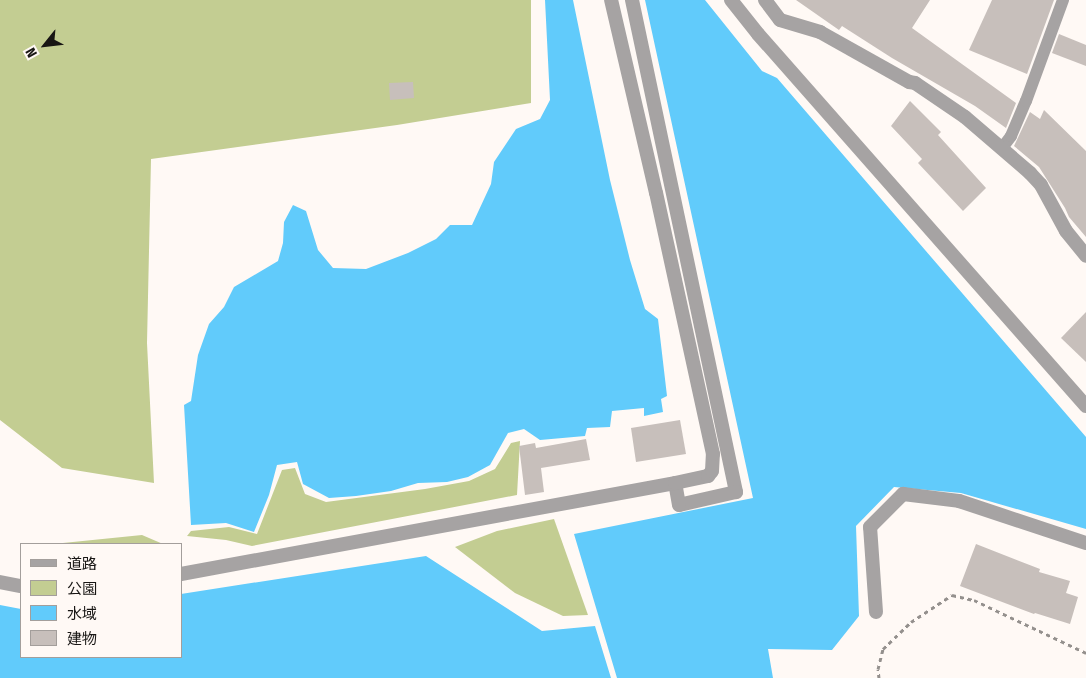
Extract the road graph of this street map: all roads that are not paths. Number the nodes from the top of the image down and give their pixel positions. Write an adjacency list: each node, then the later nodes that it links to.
1 (611, 0): 9 (street)
2 (632, 0): 9 (street)
3 (731, 0): 8 (street)
4 (766, 0): 6 (street)
5 (1063, 0): 6 (lane)
6 (1002, 148): 7 (street)
7 (1086, 256)
8 (1086, 406)
9 (675, 483): 11 (street)
10 (1086, 543): 14 (street)
11 (182, 574)
12 (0, 582): 13 (street)
13 (20, 586)
14 (876, 612)

